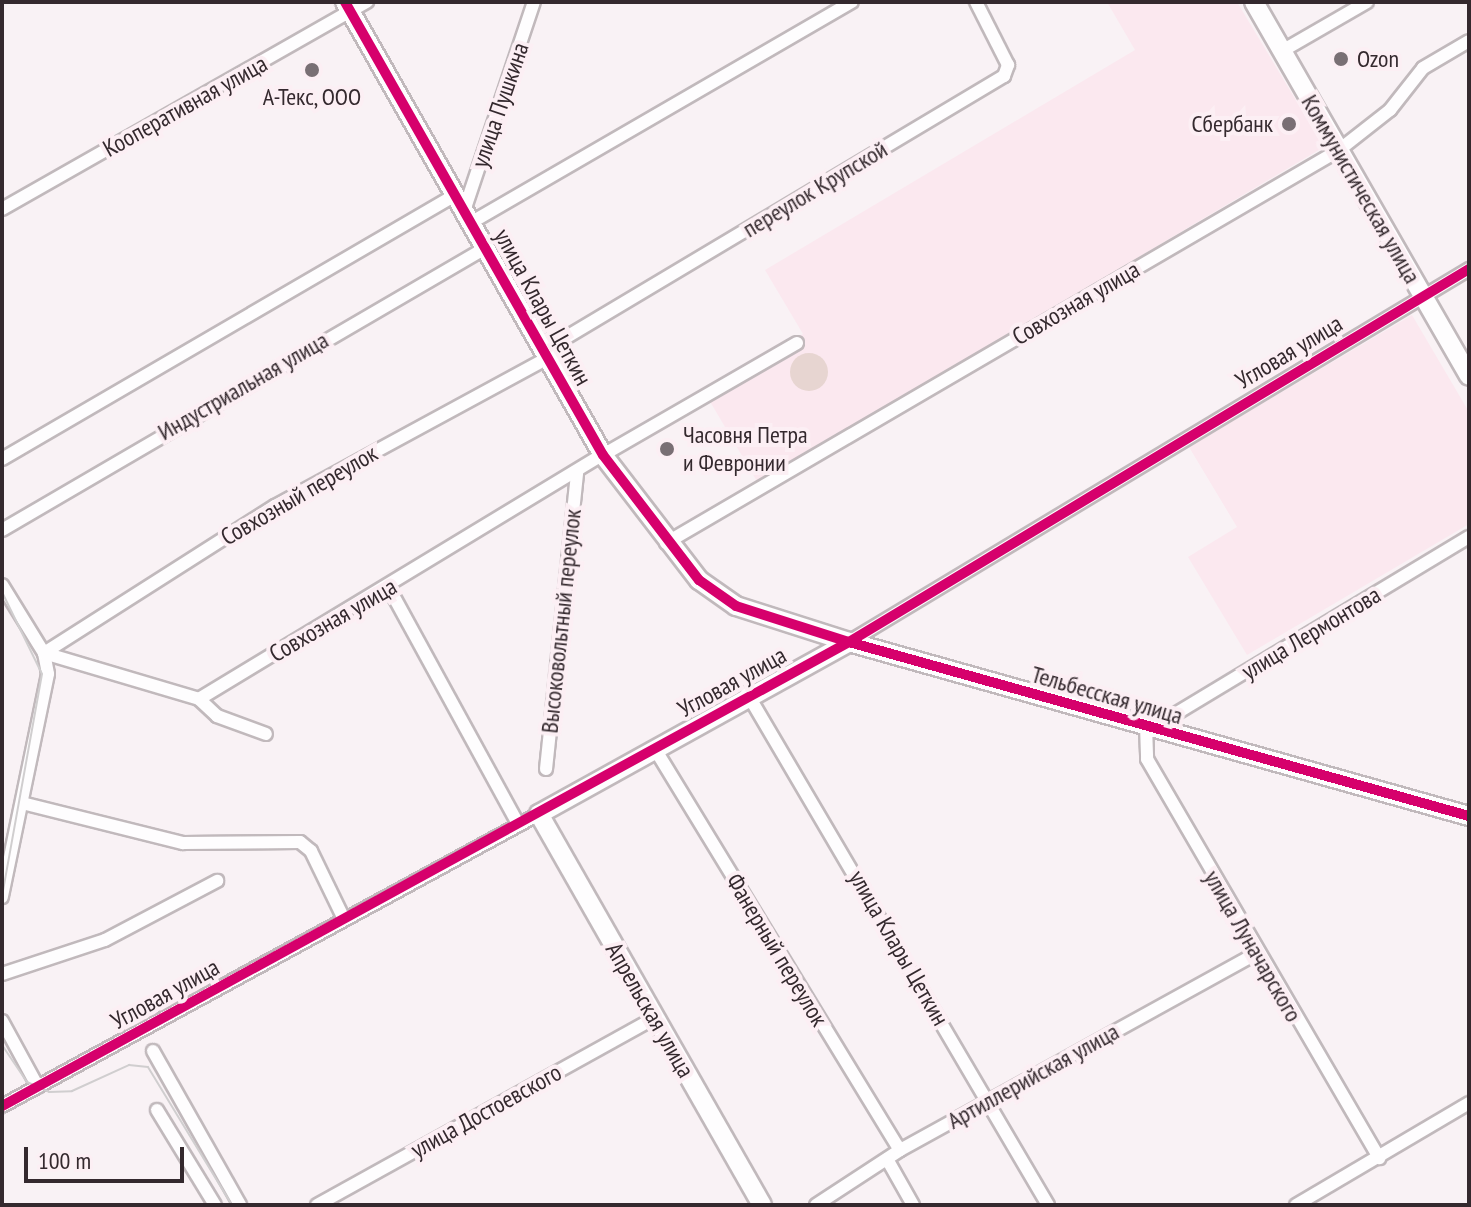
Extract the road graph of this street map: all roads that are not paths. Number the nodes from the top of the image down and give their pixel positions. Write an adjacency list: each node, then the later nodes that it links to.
1 (367, 2): 7 (street, Кооперативная улица)
2 (534, 2): 11 (street, улица Пушкина)
3 (852, 2): 11 (street)
4 (976, 2): 17 (street, переулок Крупской)
5 (1254, 2): 9 (street, Коммунистическая улица)
6 (1367, 2): 9 (street)
7 (348, 7): 11 (street, улица Клары Цеткин); 12 (street, Кооперативная улица)
8 (1469, 41): 10 (street, Совхозная улица)
9 (1282, 51): 10 (street, Коммунистическая улица)
10 (1339, 150): 15 (street, Коммунистическая улица); 24 (street, Совхозная улица)
11 (465, 208): 13 (street, улица Клары Цеткин); 20 (street)
12 (2, 209)
13 (487, 247): 17 (street, улица Клары Цеткин); 22 (street, Индустриальная улица)
14 (1469, 269): 15 (street, Угловая улица)
15 (1423, 295): 18 (street, Коммунистическая улица); 28 (street, Угловая улица)
16 (797, 343): 19 (street, Совхозная улица)
17 (552, 351): 19 (street, улица Клары Цеткин); 29 (street, Совхозный переулок)
18 (1469, 376)
19 (603, 455): 21 (street, Совхозная улица); 24 (street, улица Клары Цеткин)
20 (2, 459)
21 (577, 473): 26 (street, Совхозная улица); 35 (street, Высоковольтный переулок)
22 (2, 530)
23 (1469, 537): 32 (street, улица Лермонтова)
24 (666, 543): 27 (street, улица Клары Цеткин)
25 (2, 585): 29 (street)
26 (389, 588): 31 (street, Совхозная улица); 39 (street)
27 (736, 606): 28 (street, Тельбесская улица)
28 (849, 642): 30 (street, Угловая улица); 32 (street, Тельбесская улица)
29 (44, 653): 31 (street); 36 (street)
30 (747, 693): 34 (street, Угловая улица); 49 (street, улица Клары Цеткин)
31 (199, 699): 33 (street)
32 (1149, 727): 38 (street, Тельбесская улица); 43 (street, улица Луначарского)
33 (266, 734)
34 (655, 749): 37 (street, Угловая улица); 53 (street, Фанерный переулок)
35 (546, 769)
36 (22, 803): 41 (street); 42 (street)
37 (539, 814): 39 (street, Угловая улица); 45 (street, Апрельская улица)
38 (1469, 816)
39 (519, 825): 42 (street, Угловая улица)
40 (217, 881): 44 (street)
41 (2, 897)
42 (344, 919): 48 (street, Угловая улица)
43 (1255, 954): 49 (street, Артиллерийская улица); 54 (street, улица Луначарского)
44 (2, 974)
45 (654, 1018): 58 (street, улица Достоевского); 59 (street, Апрельская улица)
46 (2, 1021): 48 (street)
47 (153, 1051): 57 (street)
48 (38, 1087): 51 (street, Угловая улица)
49 (989, 1101): 53 (street, Артиллерийская улица); 62 (street, улица Клары Цеткин)
50 (1469, 1103): 54 (street)
51 (2, 1106)
52 (157, 1110): 56 (street)
53 (900, 1150): 55 (street, Артиллерийская улица)
54 (1379, 1158): 63 (street)
55 (887, 1159): 60 (street, Артиллерийская улица); 61 (street)
56 (215, 1205)
57 (240, 1205)
58 (317, 1205)
59 (762, 1205)
60 (816, 1205)
61 (913, 1205)
62 (1048, 1205)
63 (1296, 1205)

